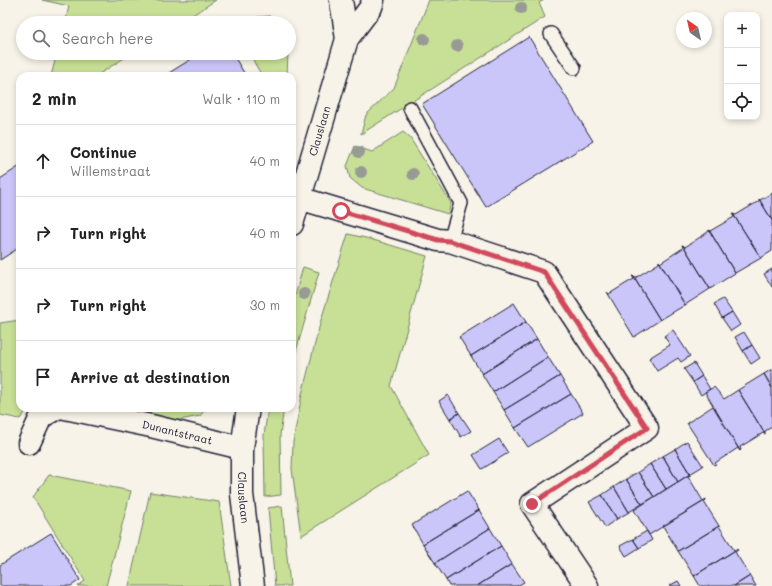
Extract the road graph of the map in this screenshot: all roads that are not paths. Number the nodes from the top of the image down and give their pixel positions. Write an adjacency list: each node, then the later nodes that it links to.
1 (341, 0): 4 (street, Clauslaan)
2 (373, 0): 4 (street, Clauslaan)
3 (551, 34): 5 (lane)
4 (347, 39): 7 (street, Clauslaan)
5 (574, 68)
6 (410, 108): 9 (lane)
7 (299, 198): 8 (street, Clauslaan); 9 (street)
8 (296, 209)
9 (450, 241): 16 (street)
10 (50, 412): 13 (street)
11 (84, 412): 14 (street, Dunantstraat)
12 (247, 412): 14 (street, Clauslaan)
13 (29, 443)
14 (242, 448): 15 (street, Clauslaan)
15 (252, 586)
16 (587, 586)

